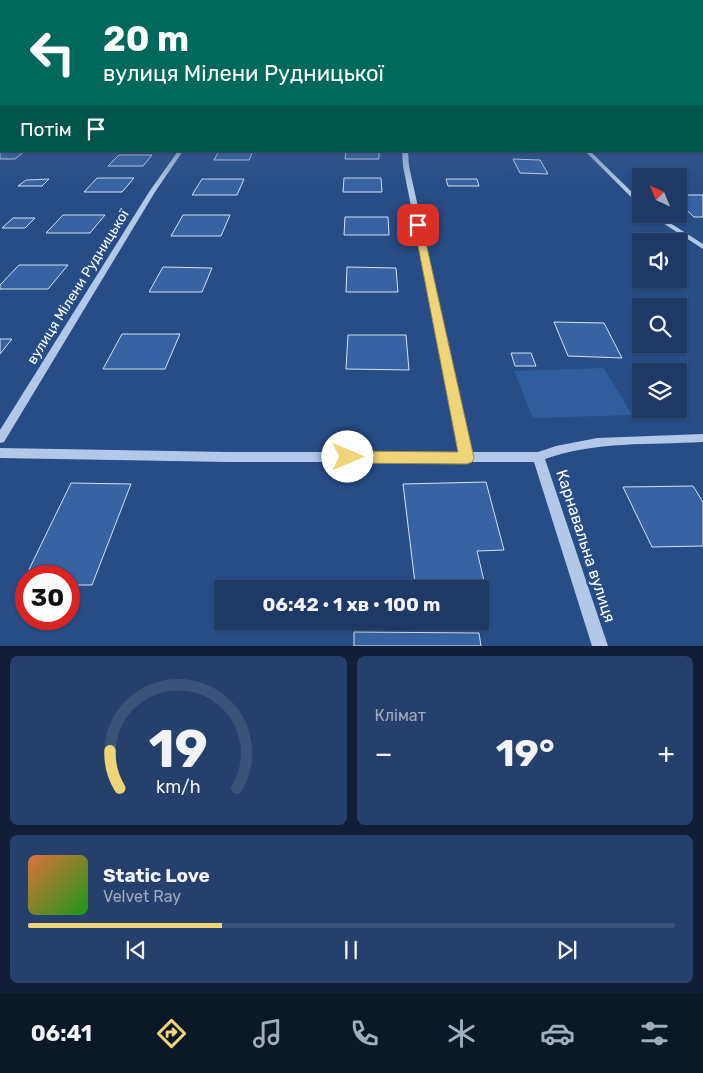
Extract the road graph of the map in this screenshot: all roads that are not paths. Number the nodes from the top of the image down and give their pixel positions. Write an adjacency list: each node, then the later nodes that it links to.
1 (180, 152): 7 (street, вулиця Мілени Рудницької)
2 (405, 152): 11 (street)
3 (588, 152): 4 (street)
4 (632, 195)
5 (666, 223): 6 (street)
6 (703, 247)
7 (0, 438)
8 (703, 438): 10 (street)
9 (0, 453): 11 (street)
10 (538, 457): 11 (street); 12 (street, Карнавальна вулиця)
11 (467, 458)
12 (600, 646)

